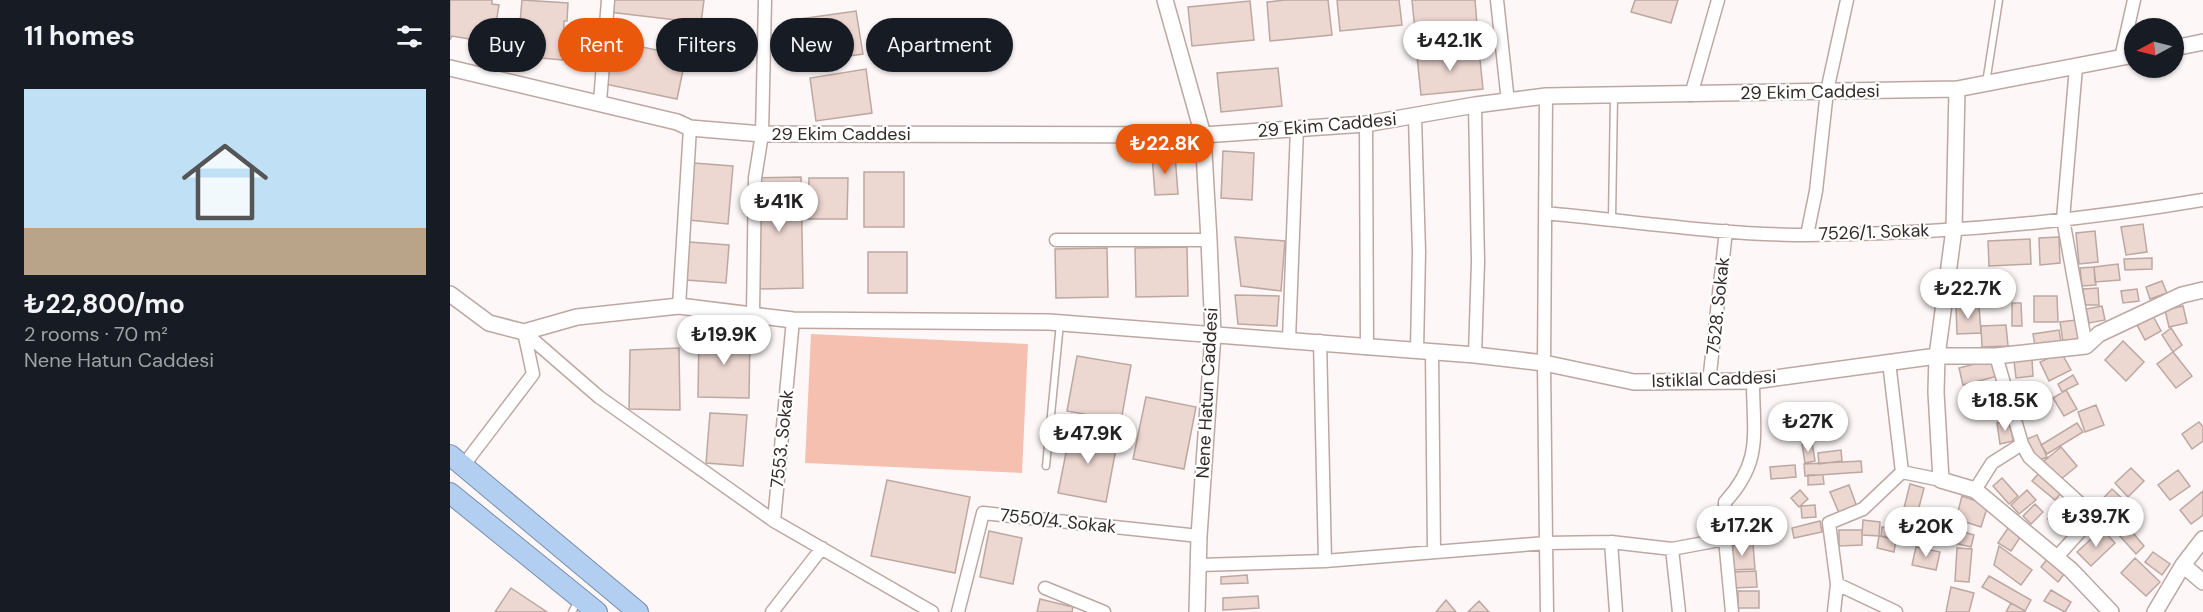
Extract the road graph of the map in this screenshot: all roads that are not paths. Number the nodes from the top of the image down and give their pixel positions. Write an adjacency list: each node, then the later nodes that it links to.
1 (608, 0): 21 (street)
2 (765, 0): 28 (street)
3 (1165, 0): 29 (street, Nene Hatun Caddesi)
4 (1497, 0): 22 (street)
5 (1718, 0): 18 (street)
6 (1847, 0): 17 (street)
7 (1999, 0): 15 (lane)
8 (2134, 0): 9 (street)
9 (2132, 18)
10 (2203, 42): 11 (street)
11 (2184, 46)
12 (2124, 58): 13 (street, 29 Ekim Caddesi)
13 (2076, 67): 15 (street, 29 Ekim Caddesi); 33 (street)
14 (450, 68): 21 (street, 29 Ekim Caddesi)
15 (1986, 84): 16 (street, 29 Ekim Caddesi)
16 (1957, 89): 17 (street, 29 Ekim Caddesi); 34 (street)
17 (1827, 91): 18 (street, 29 Ekim Caddesi); 36 (street)
18 (1691, 95): 20 (street, 29 Ekim Caddesi)
19 (1546, 96): 20 (street, 29 Ekim Caddesi); 22 (street, 29 Ekim Caddesi); 31 (street)
20 (1614, 96): 32 (lane)
21 (600, 102): 26 (street, 29 Ekim Caddesi)
22 (1508, 102): 23 (street, 29 Ekim Caddesi)
23 (1475, 105): 24 (street, 29 Ekim Caddesi); 52 (street)
24 (1415, 118): 25 (street, 29 Ekim Caddesi); 51 (street)
25 (1366, 124): 27 (street, 29 Ekim Caddesi); 50 (street)
26 (690, 128): 28 (street, 29 Ekim Caddesi); 41 (street)
27 (1297, 128): 29 (street, 29 Ekim Caddesi); 47 (street)
28 (762, 134): 29 (street, 29 Ekim Caddesi); 42 (street)
29 (1203, 135): 38 (street, Nene Hatun Caddesi)
30 (2203, 200): 33 (street, 7526/1. Sokak)
31 (1545, 213): 32 (street, 7526/1. Sokak); 56 (street)
32 (1612, 219): 35 (street, 7526/1. Sokak)
33 (2063, 219): 34 (street, 7526/1. Sokak); 49 (street)
34 (1954, 229): 36 (street, 7526/1. Sokak); 53 (street)
35 (1726, 231): 36 (street, 7526/1. Sokak); 58 (street, 7528. Sokak)
36 (1807, 235)
37 (1056, 240): 38 (street)
38 (1209, 240): 46 (street, Nene Hatun Caddesi)
39 (2203, 290): 49 (street, Istiklal Caddesi)
40 (450, 294): 45 (street)
41 (679, 306): 42 (street, Istiklal Caddesi); 45 (street, Istiklal Caddesi)
42 (753, 314): 43 (street, Istiklal Caddesi)
43 (793, 320): 44 (street, Istiklal Caddesi); 66 (street, 7553. Sokak)
44 (1060, 322): 46 (street, Istiklal Caddesi); 61 (lane)
45 (524, 332): 60 (street); 66 (street)
46 (1213, 334): 47 (street, Istiklal Caddesi); 67 (street, Nene Hatun Caddesi)
47 (1289, 340): 48 (street, Istiklal Caddesi)
48 (1320, 341): 50 (street, Istiklal Caddesi); 76 (street)
49 (2086, 346): 54 (street, Istiklal Caddesi)
50 (1367, 348): 51 (street, Istiklal Caddesi)
51 (1425, 352): 52 (street, Istiklal Caddesi); 74 (street)
52 (1475, 356): 56 (street, Istiklal Caddesi)
53 (1938, 356): 54 (street, Istiklal Caddesi); 55 (street, Istiklal Caddesi); 63 (street)
54 (1996, 356): 59 (street)
55 (1889, 362): 57 (street, Istiklal Caddesi); 62 (street)
56 (1544, 363): 58 (street, Istiklal Caddesi); 70 (street)
57 (1753, 381): 58 (street, Istiklal Caddesi); 68 (street)
58 (1709, 382)
59 (2022, 444): 64 (street); 75 (street)
60 (457, 460): 84 (highway)
61 (1046, 466)
62 (1902, 472): 63 (street); 80 (street)
63 (1941, 480): 64 (street)
64 (1975, 490): 75 (street)
65 (450, 493): 82 (highway)
66 (774, 521): 72 (street)
67 (1199, 536): 77 (street, Nene Hatun Caddesi); 87 (street, 7550/4. Sokak)
68 (1725, 539): 73 (street); 93 (street)
69 (1611, 542): 70 (street); 73 (street); 91 (street)
70 (1546, 543): 74 (street); 90 (street)
71 (2201, 544): 78 (street)
72 (822, 548): 85 (street); 86 (street)
73 (1672, 549): 92 (street)
74 (1434, 552): 76 (street)
75 (2056, 558): 96 (street)
76 (1325, 561): 77 (street)
77 (1200, 565): 89 (street, Nene Hatun Caddesi)
78 (2183, 565): 79 (street); 97 (street)
79 (2203, 582)
80 (1838, 584): 94 (street); 95 (street)
81 (1045, 588): 88 (street)
82 (576, 605): 83 (highway)
83 (597, 612)
84 (638, 612)
85 (772, 612)
86 (932, 612)
87 (957, 612)
88 (1104, 612)
89 (1197, 612)
90 (1547, 612)
91 (1616, 612)
92 (1678, 612)
93 (1732, 612)
94 (1834, 612)
95 (1896, 612)
96 (2111, 612)
97 (2155, 612)

